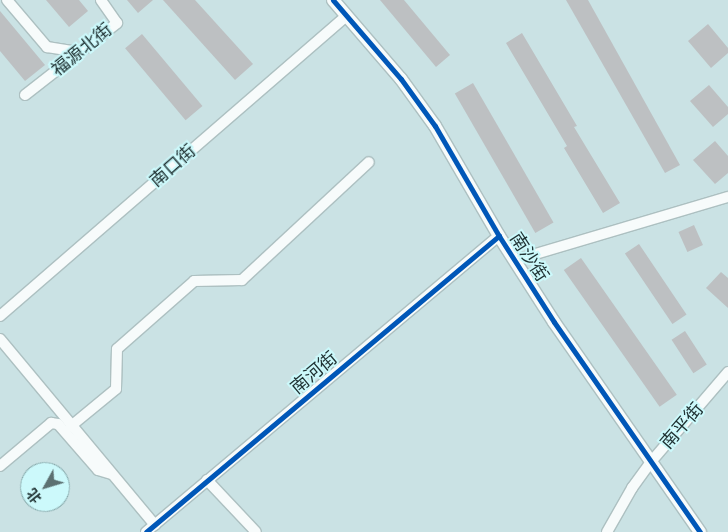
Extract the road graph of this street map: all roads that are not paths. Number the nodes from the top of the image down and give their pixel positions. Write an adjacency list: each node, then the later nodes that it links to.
1 (7, 0): 5 (street)
2 (101, 0): 5 (street, 福源北街)
3 (333, 0): 4 (street, 南沙街)
4 (346, 16): 9 (street, 南沙街); 11 (street, 南口街)
5 (80, 52): 6 (street, 福源北街)
6 (25, 95)
7 (369, 162): 14 (street)
8 (728, 197): 10 (street)
9 (499, 236): 10 (street, 南沙街); 18 (street, 南河街)
10 (515, 260): 15 (street, 南沙街)
11 (0, 316)
12 (0, 339): 14 (street)
13 (728, 372): 15 (street, 南平街)
14 (71, 426): 17 (street)
15 (650, 463): 22 (street, 南平街); 23 (street, 南沙街)
16 (0, 466): 17 (street)
17 (111, 474): 19 (street)
18 (207, 480): 19 (street, 南河街); 21 (street)
19 (155, 525): 20 (street, 南河街)
20 (146, 532)
21 (256, 532)
22 (607, 532)
23 (700, 532)

